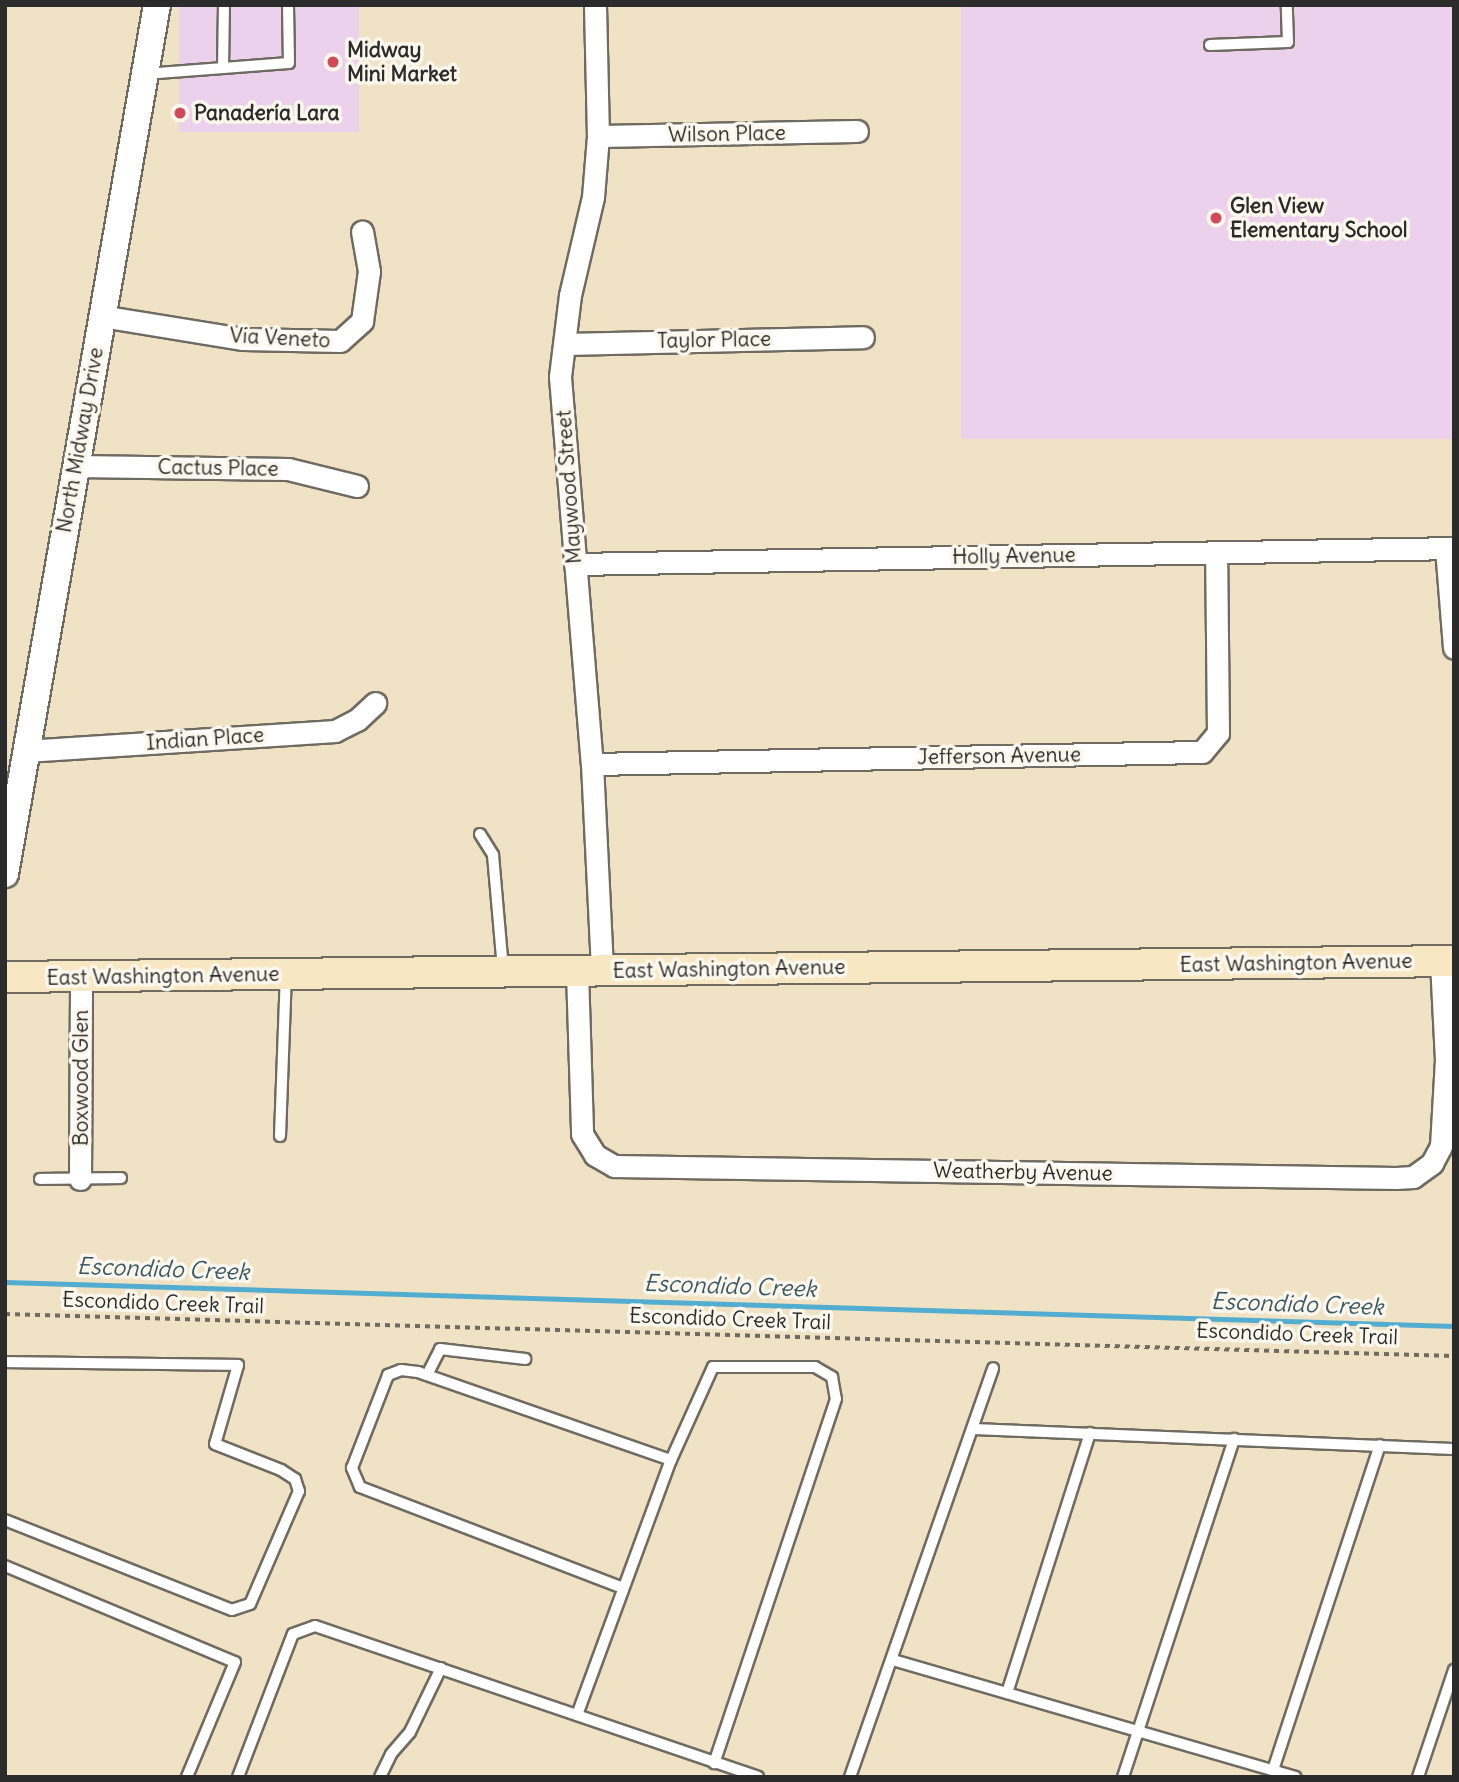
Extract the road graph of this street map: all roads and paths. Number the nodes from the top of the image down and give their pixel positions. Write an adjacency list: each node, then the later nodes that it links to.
1 (157, 5): 8 (street, North Midway Drive)
2 (224, 5): 7 (lane)
3 (288, 5): 7 (lane)
4 (595, 5): 10 (street, Maywood Street)
5 (1287, 5): 6 (lane)
6 (1210, 45)
7 (223, 68): 8 (lane)
8 (145, 74): 12 (street, North Midway Drive)
9 (857, 131): 10 (street, Wilson Place)
10 (598, 136): 14 (street, Maywood Street)
11 (362, 232): 12 (street, Via Veneto)
12 (101, 316): 15 (street, North Midway Drive)
13 (863, 337): 14 (street, Taylor Place)
14 (565, 344): 19 (street, Maywood Street)
15 (76, 466): 16 (street, Cactus Place); 22 (street, North Midway Drive)
16 (358, 486)
17 (1450, 548): 18 (street, Holly Avenue); 20 (street)
18 (1216, 553): 19 (street, Holly Avenue); 23 (street, Jefferson Avenue)
19 (575, 564): 23 (street, Maywood Street)
20 (1454, 648)
21 (375, 703): 22 (street, Indian Place)
22 (25, 751): 25 (street, North Midway Drive)
23 (592, 764): 27 (street, Maywood Street)
24 (480, 834): 28 (lane)
25 (5, 874)
26 (1447, 961): 27 (main road, East Washington Avenue); 27 (street, Weatherby Avenue)
27 (589, 971): 28 (main road, East Washington Avenue)
28 (504, 972): 29 (main road, East Washington Avenue)
29 (286, 975): 31 (main road, East Washington Avenue); 32 (lane)
30 (5, 976): 31 (main road, East Washington Avenue)
31 (82, 977): 35 (street, Boxwood Glen)
32 (280, 1136)
33 (121, 1178): 35 (lane)
34 (40, 1179): 35 (lane)
35 (80, 1179)
36 (5, 1314): 37 (path, Escondido Creek Trail)
37 (1454, 1356)
38 (525, 1359): 41 (lane)
39 (5, 1362): 48 (lane)
40 (993, 1368): 42 (lane)
41 (428, 1375): 47 (lane); 50 (lane)
42 (973, 1429): 43 (lane); 51 (lane)
43 (1090, 1433): 44 (lane); 54 (lane)
44 (1234, 1439): 45 (lane); 56 (lane)
45 (1380, 1446): 46 (lane); 58 (lane)
46 (1454, 1449)
47 (671, 1460): 50 (lane); 57 (lane)
48 (5, 1520)
49 (5, 1566): 59 (lane)
50 (623, 1588): 55 (lane)
51 (892, 1660): 54 (lane); 63 (lane)
52 (441, 1668): 55 (lane); 60 (lane); 61 (lane)
53 (1454, 1670): 66 (lane)
54 (1007, 1693): 56 (lane)
55 (577, 1715): 57 (lane)
56 (1137, 1732): 58 (lane); 64 (lane)
57 (714, 1763): 62 (lane)
58 (1273, 1770): 65 (lane)
59 (187, 1777)
60 (238, 1777)
61 (380, 1777)
62 (758, 1777)
63 (850, 1777)
64 (1123, 1777)
65 (1295, 1777)
66 (1418, 1777)

